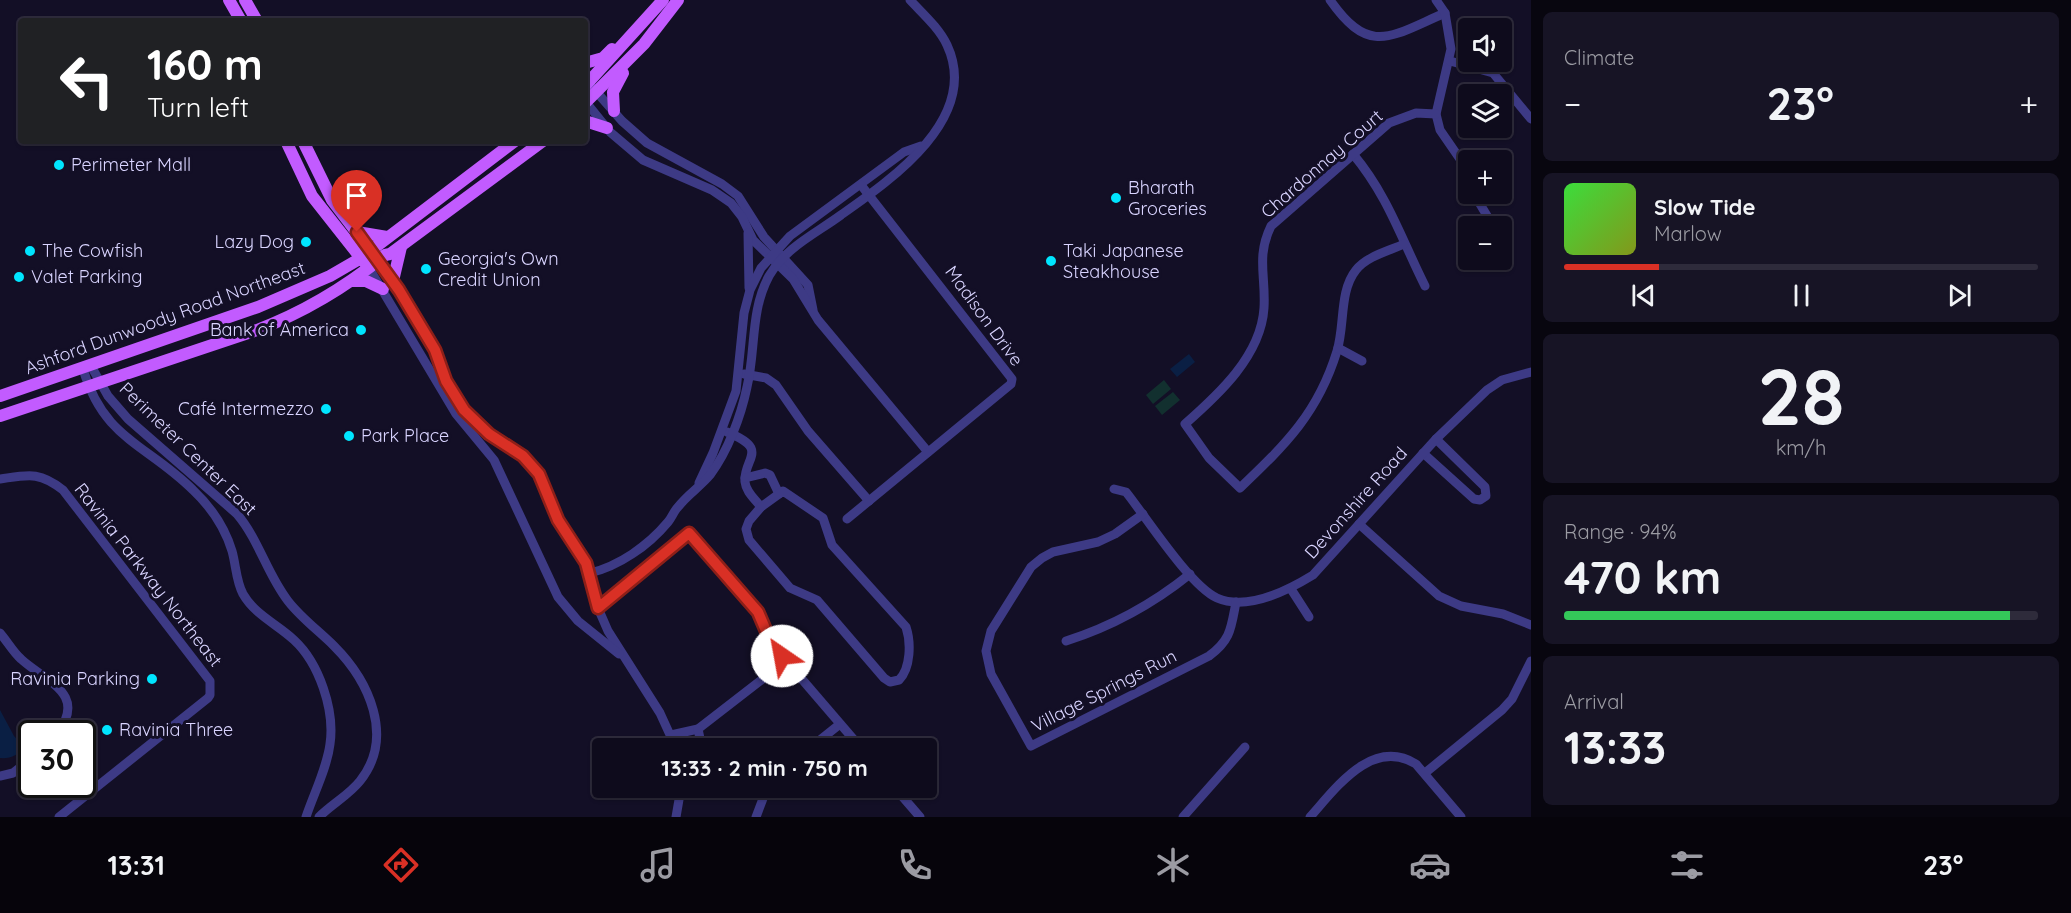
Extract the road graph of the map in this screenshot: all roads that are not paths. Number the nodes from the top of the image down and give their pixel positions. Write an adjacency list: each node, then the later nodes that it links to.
1 (229, 0): 8 (main road)
2 (245, 0): 9 (main road)
3 (910, 0): 24 (street)
4 (1330, 0): 7 (street)
5 (1436, 0): 7 (street)
6 (671, 2): 10 (main road); 13 (main road); 15 (main road)
7 (1444, 13): 11 (street)
8 (239, 18)
9 (255, 18)
10 (634, 35): 12 (main road); 13 (main road)
11 (1450, 61): 16 (street); 17 (street)
12 (588, 62)
13 (589, 85): 15 (street)
14 (588, 106): 19 (street)
15 (614, 111): 35 (street)
16 (1436, 114): 25 (street, Chardonnay Court); 26 (street)
17 (1531, 119)
18 (588, 122): 19 (main road)
19 (607, 128): 29 (street)
20 (287, 144): 31 (main road)
21 (304, 144): 30 (main road)
22 (511, 144): 32 (main road, Ashford Dunwoody Road Northeast)
23 (539, 144): 33 (main road, Ashford Dunwoody Road Northeast)
24 (921, 146): 27 (street); 28 (street)
25 (1353, 154): 34 (street); 46 (street, Chardonnay Court)
26 (1458, 156)
27 (861, 185): 28 (street, Madison Drive); 35 (street)
28 (869, 194): 37 (street); 59 (street, Madison Drive)
29 (747, 228): 35 (street); 42 (street)
30 (357, 232): 32 (main road); 36 (main road)
31 (344, 237): 36 (main road); 38 (main road)
32 (387, 237): 36 (main road, Ashford Dunwoody Road Northeast)
33 (403, 244): 36 (main road, Ashford Dunwoody Road Northeast); 40 (main road)
34 (1404, 244): 41 (street); 46 (street, Chardonnay Court)
35 (772, 252): 37 (street); 42 (street)
36 (370, 259): 38 (main road, Ashford Dunwoody Road Northeast); 39 (main road, Ashford Dunwoody Road Northeast); 40 (street)
37 (781, 260): 43 (street); 43 (street); 51 (street)
38 (339, 271): 48 (main road, Ashford Dunwoody Road Northeast)
39 (352, 281): 40 (main road); 52 (main road, Ashford Dunwoody Road Northeast)
40 (388, 285): 44 (street); 45 (street)
41 (1425, 286)
42 (749, 293): 50 (street)
43 (813, 312): 59 (street)
44 (404, 327): 45 (street); 54 (street)
45 (430, 342): 57 (street)
46 (1338, 348): 47 (street)
47 (1362, 361)
48 (87, 368): 52 (street, Perimeter Center East); 53 (main road, Ashford Dunwoody Road Northeast)
49 (1531, 372): 58 (street, Devonshire Road)
50 (739, 374): 51 (street); 56 (street)
51 (749, 376): 56 (street); 68 (street)
52 (94, 385): 55 (main road, Ashford Dunwoody Road Northeast); 61 (street, Perimeter Center East); 62 (street, Perimeter Center East)
53 (0, 396)
54 (449, 402): 57 (street); 83 (street)
55 (0, 416)
56 (727, 432): 63 (street); 73 (street)
57 (494, 436): 73 (street)
58 (1436, 439): 60 (street, Devonshire Road); 60 (street)
59 (928, 452): 68 (street, Madison Drive)
60 (1424, 453): 72 (street, Devonshire Road)
61 (173, 473): 62 (street); 66 (street, Perimeter Center East)
62 (191, 475): 66 (street); 102 (street, Perimeter Center East)
63 (745, 478): 67 (street); 69 (street)
64 (0, 479): 100 (street, Ravinia Parkway Northeast)
65 (1114, 489): 70 (street)
66 (195, 491): 101 (street, Perimeter Center East)
67 (779, 494): 69 (street); 69 (street)
68 (869, 501): 71 (street, Madison Drive)
69 (761, 507)
70 (1143, 514): 74 (street); 76 (street, Village Springs Run)
71 (847, 519)
72 (1359, 524): 75 (street, Devonshire Road); 79 (street)
73 (590, 573): 77 (street)
74 (1190, 574): 76 (street); 81 (street)
75 (1291, 589): 76 (street, Devonshire Road); 78 (street)
76 (1236, 602)
77 (598, 608): 82 (street); 83 (street)
78 (1309, 617)
79 (1531, 625)
80 (0, 633): 85 (street)
81 (1066, 641)
82 (782, 656): 86 (street); 87 (street)
83 (626, 660): 88 (street)
84 (1531, 661): 95 (street)
85 (66, 720)
86 (840, 724): 91 (street); 92 (street)
87 (698, 729): 88 (street); 90 (street)
88 (671, 735): 89 (street)
89 (672, 738)
90 (700, 738)
91 (822, 738)
92 (852, 738)
93 (1245, 747): 106 (street)
94 (18, 769): 96 (street)
95 (1425, 773): 107 (street); 108 (street)
96 (0, 776)
97 (679, 798): 103 (street)
98 (763, 798): 104 (street)
99 (904, 798): 105 (street)
100 (59, 817)
101 (306, 817)
102 (319, 817)
103 (676, 817)
104 (756, 817)
105 (921, 817)
106 (1183, 817)
107 (1310, 817)
108 (1461, 817)

